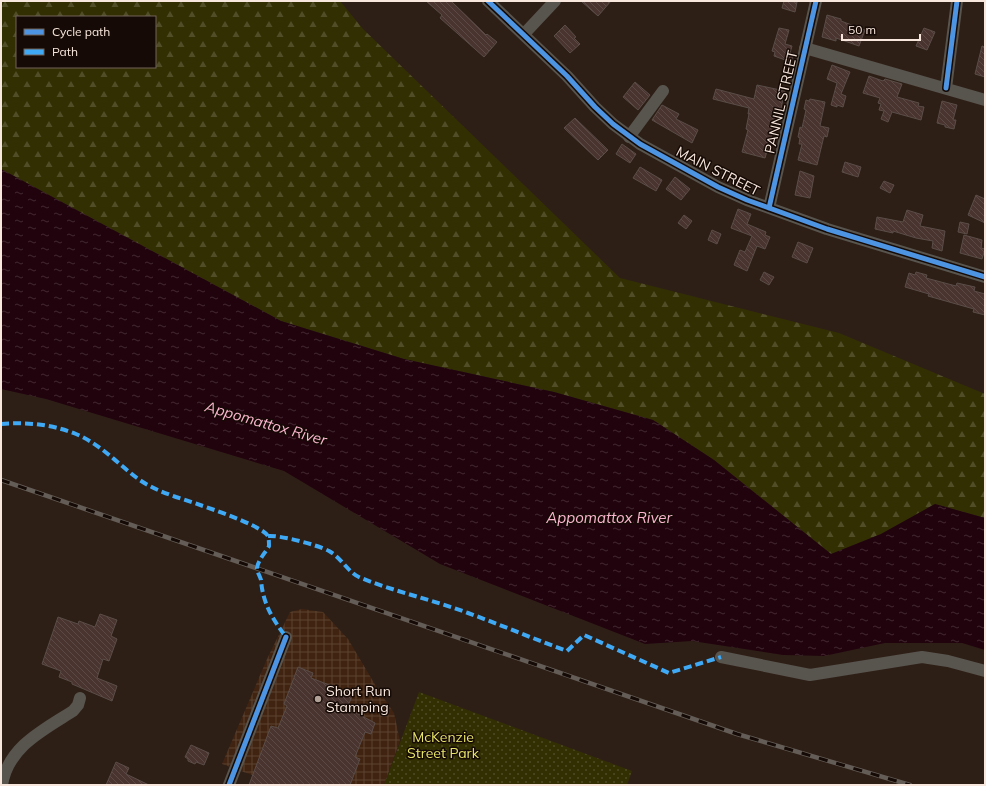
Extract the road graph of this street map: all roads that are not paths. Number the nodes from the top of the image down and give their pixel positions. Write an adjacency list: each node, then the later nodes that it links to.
1 (488, 1): 5 (street, MAIN STREET)
2 (555, 1): 5 (street)
3 (816, 1): 6 (street, PANNIL STREET)
4 (957, 1): 7 (street)
5 (524, 34): 10 (street, MAIN STREET)
6 (805, 48): 7 (street); 11 (street, PANNIL STREET)
7 (946, 88): 9 (street)
8 (663, 91): 10 (street)
9 (985, 100)
10 (629, 136): 11 (street, MAIN STREET)
11 (769, 208): 12 (street, MAIN STREET)
12 (985, 277)
13 (286, 637): 18 (street)
14 (721, 657): 15 (street)
15 (985, 671)
16 (80, 698): 17 (street)
17 (2, 785)
18 (229, 785)

